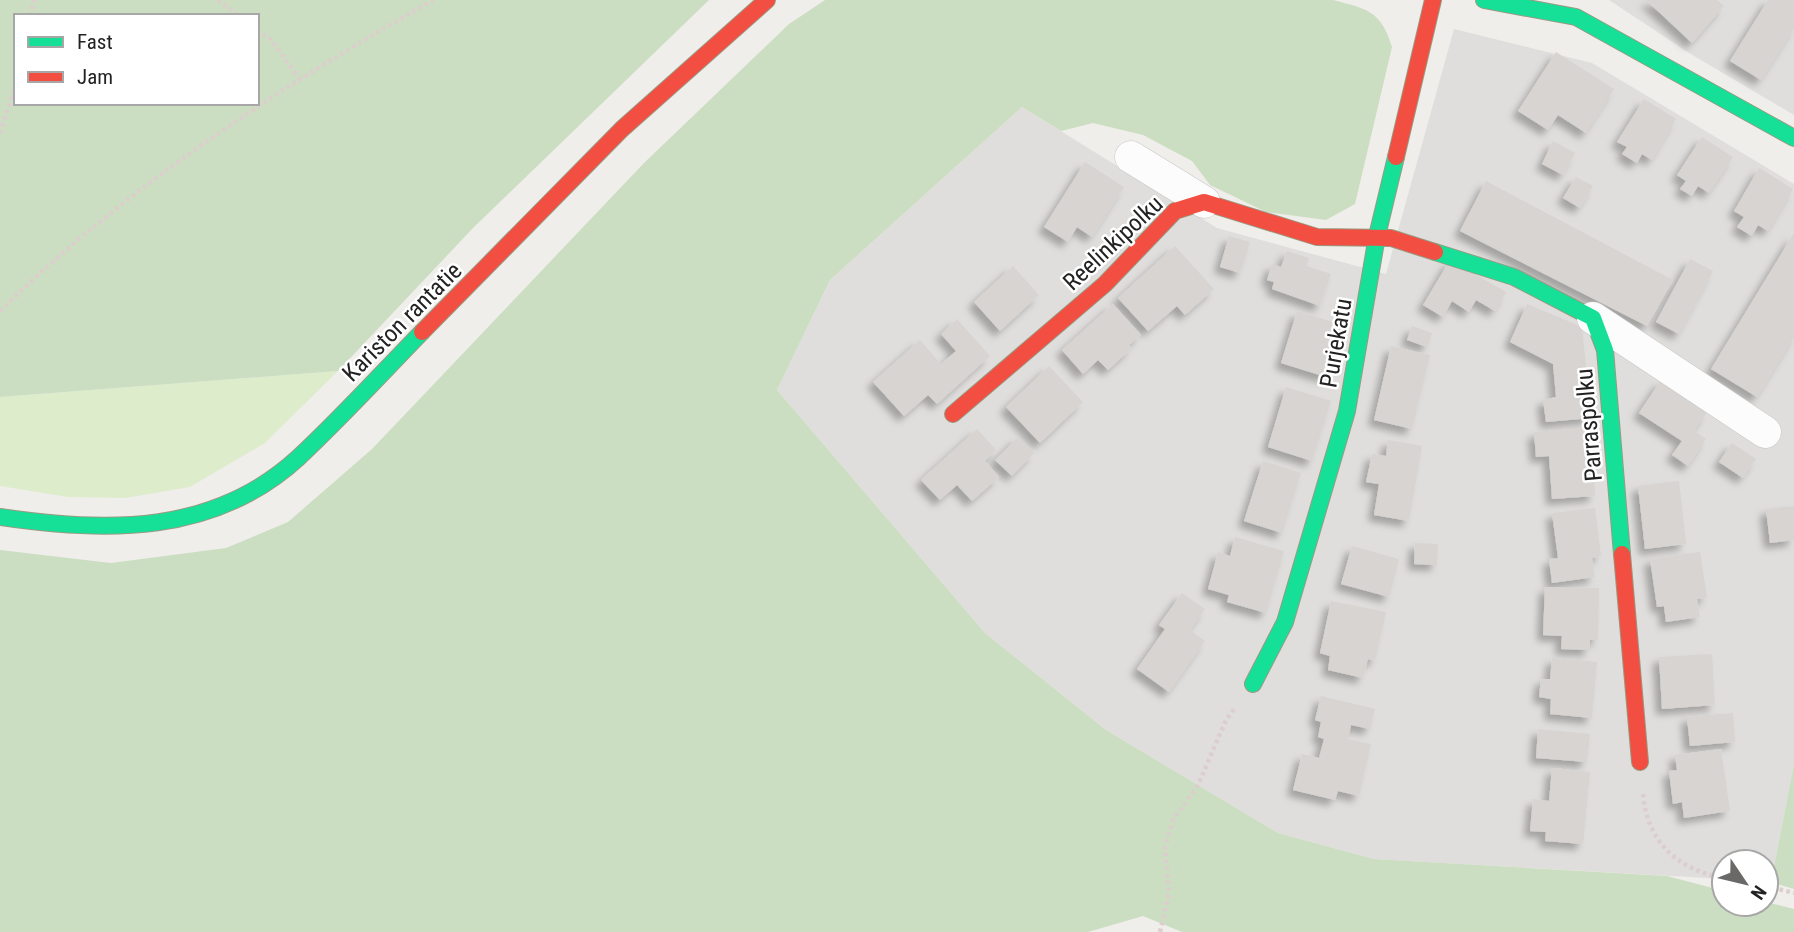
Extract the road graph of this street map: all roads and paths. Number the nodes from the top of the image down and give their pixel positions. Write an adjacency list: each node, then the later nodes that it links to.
1 (218, 0): 7 (path)
2 (433, 0): 9 (path)
3 (767, 0): 20 (street, Kariston rantatie)
4 (1433, 0): 15 (street, Purjekatu)
5 (1484, 0): 6 (street)
6 (1580, 9): 12 (street)
7 (236, 14)
8 (259, 31): 9 (path)
9 (301, 80): 16 (path)
10 (14, 90): 11 (path)
11 (0, 133)
12 (1794, 138)
13 (1131, 157): 14 (street)
14 (1204, 202): 15 (street, Reelinkipolku); 18 (street, Reelinkipolku)
15 (1377, 236): 17 (street); 21 (street, Purjekatu)
16 (0, 311)
17 (1593, 318): 19 (street); 22 (street, Parraspolku)
18 (953, 414)
19 (1765, 432)
20 (0, 517)
21 (1253, 684): 24 (path)
22 (1640, 762): 23 (path)
23 (1710, 876)
24 (1160, 932)

